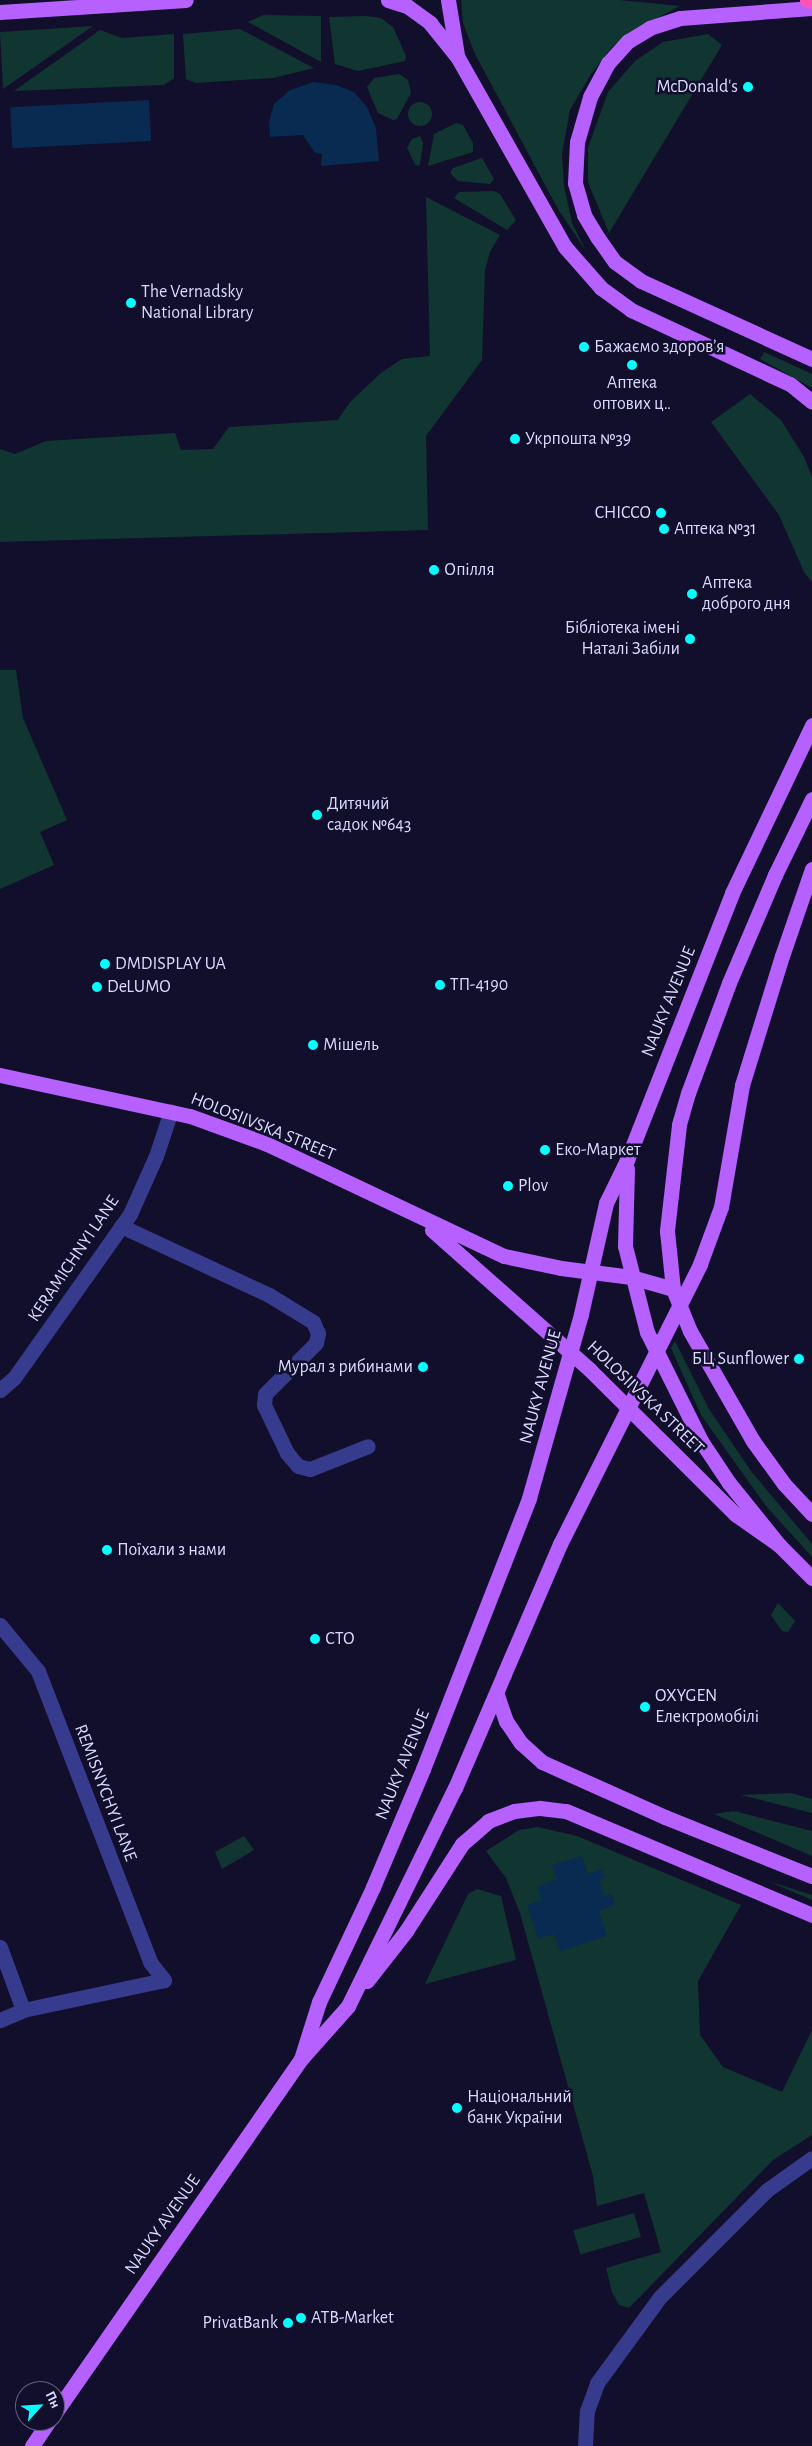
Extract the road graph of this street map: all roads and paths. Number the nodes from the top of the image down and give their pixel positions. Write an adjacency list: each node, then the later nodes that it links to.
1 (186, 0): 7 (main road)
2 (388, 0): 8 (main road)
3 (448, 0): 8 (main road)
4 (807, 0): 5 (highway)
5 (812, 1)
6 (812, 8): 9 (main road)
7 (0, 12)
8 (458, 58): 10 (main road)
9 (807, 356)
10 (812, 402)
11 (812, 726): 16 (main road, NAUKY AVENUE)
12 (812, 799): 21 (main road)
13 (812, 869): 29 (main road, NAUKY AVENUE, bridge)
14 (0, 1075): 15 (main road, HOLOSIIVSKA STREET)
15 (171, 1111): 17 (main road, HOLOSIIVSKA STREET); 18 (street, KERAMICHNYI LANE)
16 (627, 1160): 19 (main road, NAUKY AVENUE); 20 (main road)
17 (417, 1218): 19 (main road, HOLOSIIVSKA STREET); 22 (main road, HOLOSIIVSKA STREET)
18 (121, 1226): 23 (street, KERAMICHNYI LANE); 24 (street)
19 (590, 1273): 20 (main road, HOLOSIIVSKA STREET); 22 (main road, NAUKY AVENUE)
20 (631, 1277): 21 (main road, HOLOSIIVSKA STREET); 26 (main road)
21 (673, 1289): 25 (main road)
22 (570, 1351): 26 (main road, HOLOSIIVSKA STREET); 36 (main road, NAUKY AVENUE)
23 (0, 1390)
24 (368, 1446)
25 (812, 1514)
26 (779, 1545): 27 (main road)
27 (812, 1578)
28 (0, 1625): 34 (street, REMISNYCHYI LANE)
29 (496, 1695): 30 (main road); 33 (main road, NAUKY AVENUE)
30 (812, 1876)
31 (812, 1915): 33 (main road)
32 (0, 1947): 34 (street)
33 (348, 2006): 36 (main road, NAUKY AVENUE)
34 (23, 2010): 35 (street)
35 (0, 2020)
36 (301, 2059): 38 (main road, NAUKY AVENUE)
37 (812, 2158): 41 (street)
38 (65, 2399)
39 (42, 2431): 40 (main road)
40 (32, 2446)
41 (584, 2446)

